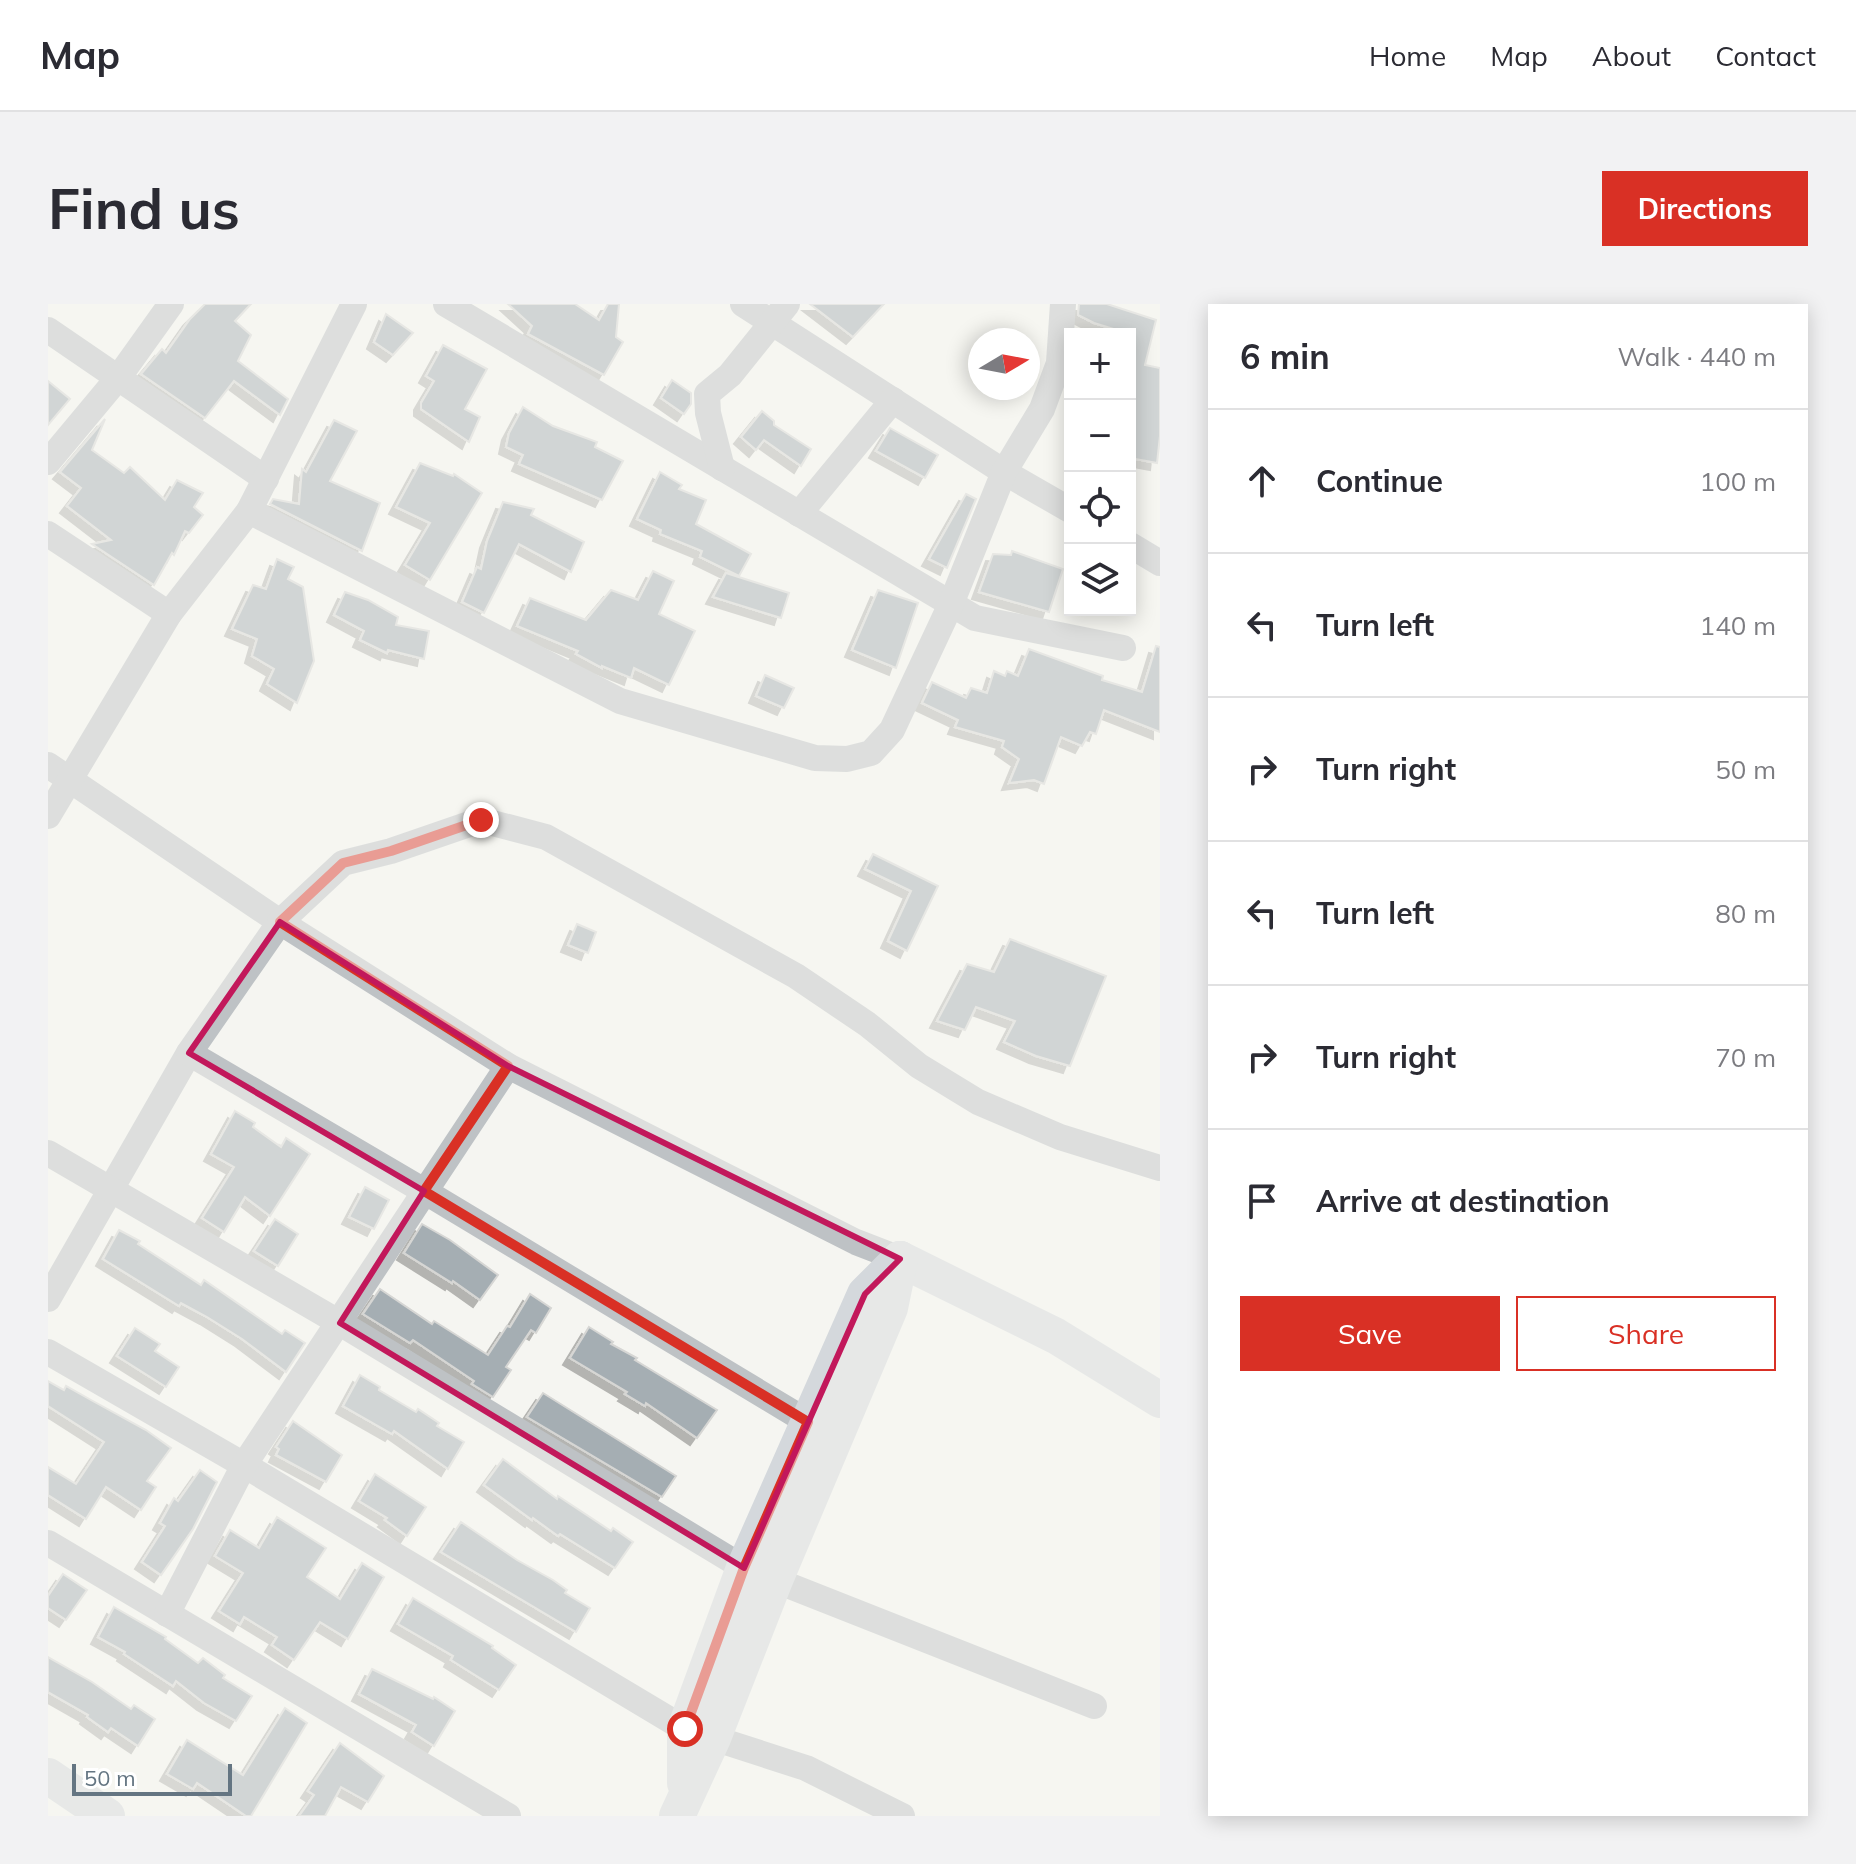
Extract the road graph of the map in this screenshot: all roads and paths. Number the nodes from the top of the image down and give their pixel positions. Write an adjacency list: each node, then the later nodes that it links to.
1 (171, 304): 8 (street)
2 (354, 304): 13 (street)
3 (446, 304): 11 (street)
4 (743, 304): 6 (street)
5 (1063, 304): 12 (street)
6 (780, 314): 9 (street); 11 (street)
7 (48, 330): 8 (street)
8 (118, 378): 10 (street); 13 (street)
9 (893, 400): 12 (street); 16 (street)
10 (48, 462)
11 (722, 468): 16 (street)
12 (1004, 472): 14 (street); 20 (street)
13 (266, 479): 15 (street)
14 (1064, 507)
15 (249, 511): 20 (street); 21 (street)
16 (799, 514): 20 (street)
17 (48, 534): 21 (street)
18 (1136, 549): 19 (street)
19 (1160, 563)
20 (951, 604): 22 (street)
21 (169, 614): 24 (street)
22 (1123, 648)
23 (48, 765): 24 (street)
24 (71, 781): 25 (street); 26 (street)
25 (48, 816)
26 (280, 922): 27 (street); 28 (street); 30 (street)
27 (189, 1053): 31 (street); 32 (street)
28 (508, 1066): 32 (street); 33 (street)
29 (48, 1153): 31 (street)
30 (1160, 1168)
31 (110, 1191): 34 (street); 35 (street)
32 (424, 1191): 35 (street); 38 (street)
33 (900, 1259): 37 (main road); 38 (main road); 41 (main road)
34 (48, 1299)
35 (340, 1323): 39 (street); 41 (street)
36 (48, 1352): 39 (street)
37 (1160, 1400)
38 (808, 1422): 41 (main road)
39 (244, 1465): 42 (street); 44 (street)
40 (48, 1543): 42 (street)
41 (759, 1574): 43 (street); 44 (main road)
42 (167, 1614): 48 (street)
43 (1094, 1706)
44 (699, 1733): 46 (main road); 49 (street)
45 (48, 1776): 47 (main road)
46 (681, 1806)
47 (107, 1816)
48 (508, 1816)
49 (902, 1816)

